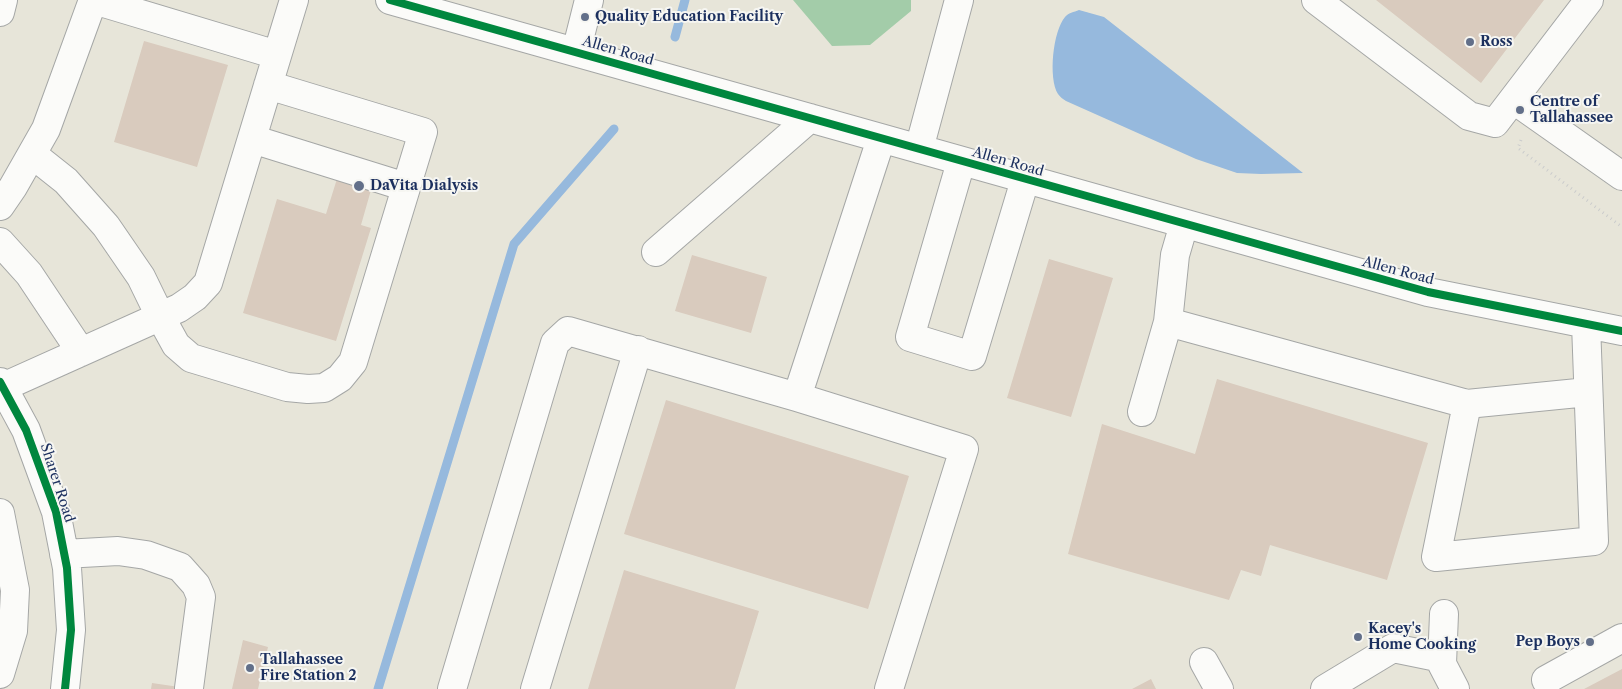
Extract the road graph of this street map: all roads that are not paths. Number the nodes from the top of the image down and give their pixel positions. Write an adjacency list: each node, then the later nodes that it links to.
1 (4, 0): 9 (street)
2 (93, 0): 11 (street); 18 (street)
3 (294, 0): 11 (street)
4 (589, 0): 10 (street)
5 (959, 0): 17 (street)
6 (1316, 0): 13 (street)
7 (1589, 0): 13 (street)
8 (395, 1): 10 (street, Allen Road)
9 (0, 12)
10 (576, 52): 14 (street, Allen Road)
11 (277, 55): 12 (street)
12 (268, 85): 15 (street); 22 (street)
13 (1519, 104): 20 (street)
14 (810, 118): 16 (street, Allen Road); 26 (street)
15 (252, 139): 22 (street); 27 (street)
16 (881, 139): 17 (street, Allen Road); 35 (street)
17 (919, 149): 19 (street, Allen Road)
18 (32, 154): 23 (street); 27 (street)
19 (962, 162): 21 (street, Allen Road); 21 (street)
20 (1622, 176)
21 (1024, 180): 24 (street, Allen Road)
22 (406, 187): 27 (street)
23 (0, 206)
24 (1184, 224): 28 (street); 29 (street, Allen Road)
25 (0, 242): 32 (street)
26 (656, 252)
27 (160, 316): 32 (street)
28 (1168, 322): 36 (street); 37 (street)
29 (1586, 324): 30 (street, Allen Road); 34 (street)
30 (1622, 331)
31 (638, 350): 35 (street); 48 (street); 49 (street)
32 (81, 352): 33 (street)
33 (2, 384): 39 (street, Sharer Road)
34 (1588, 392): 36 (street); 36 (street)
35 (797, 397): 50 (street)
36 (1467, 404)
37 (1142, 412)
38 (0, 513): 44 (street)
39 (64, 554): 46 (street); 47 (street, Sharer Road)
40 (1444, 614): 42 (street)
41 (1622, 638): 45 (street)
42 (1442, 658): 52 (street); 53 (street)
43 (1204, 662): 51 (street)
44 (0, 674)
45 (1546, 680)
46 (189, 688)
47 (66, 689)
48 (452, 689)
49 (535, 689)
50 (889, 689)
51 (1219, 689)
52 (1325, 689)
53 (1455, 689)

